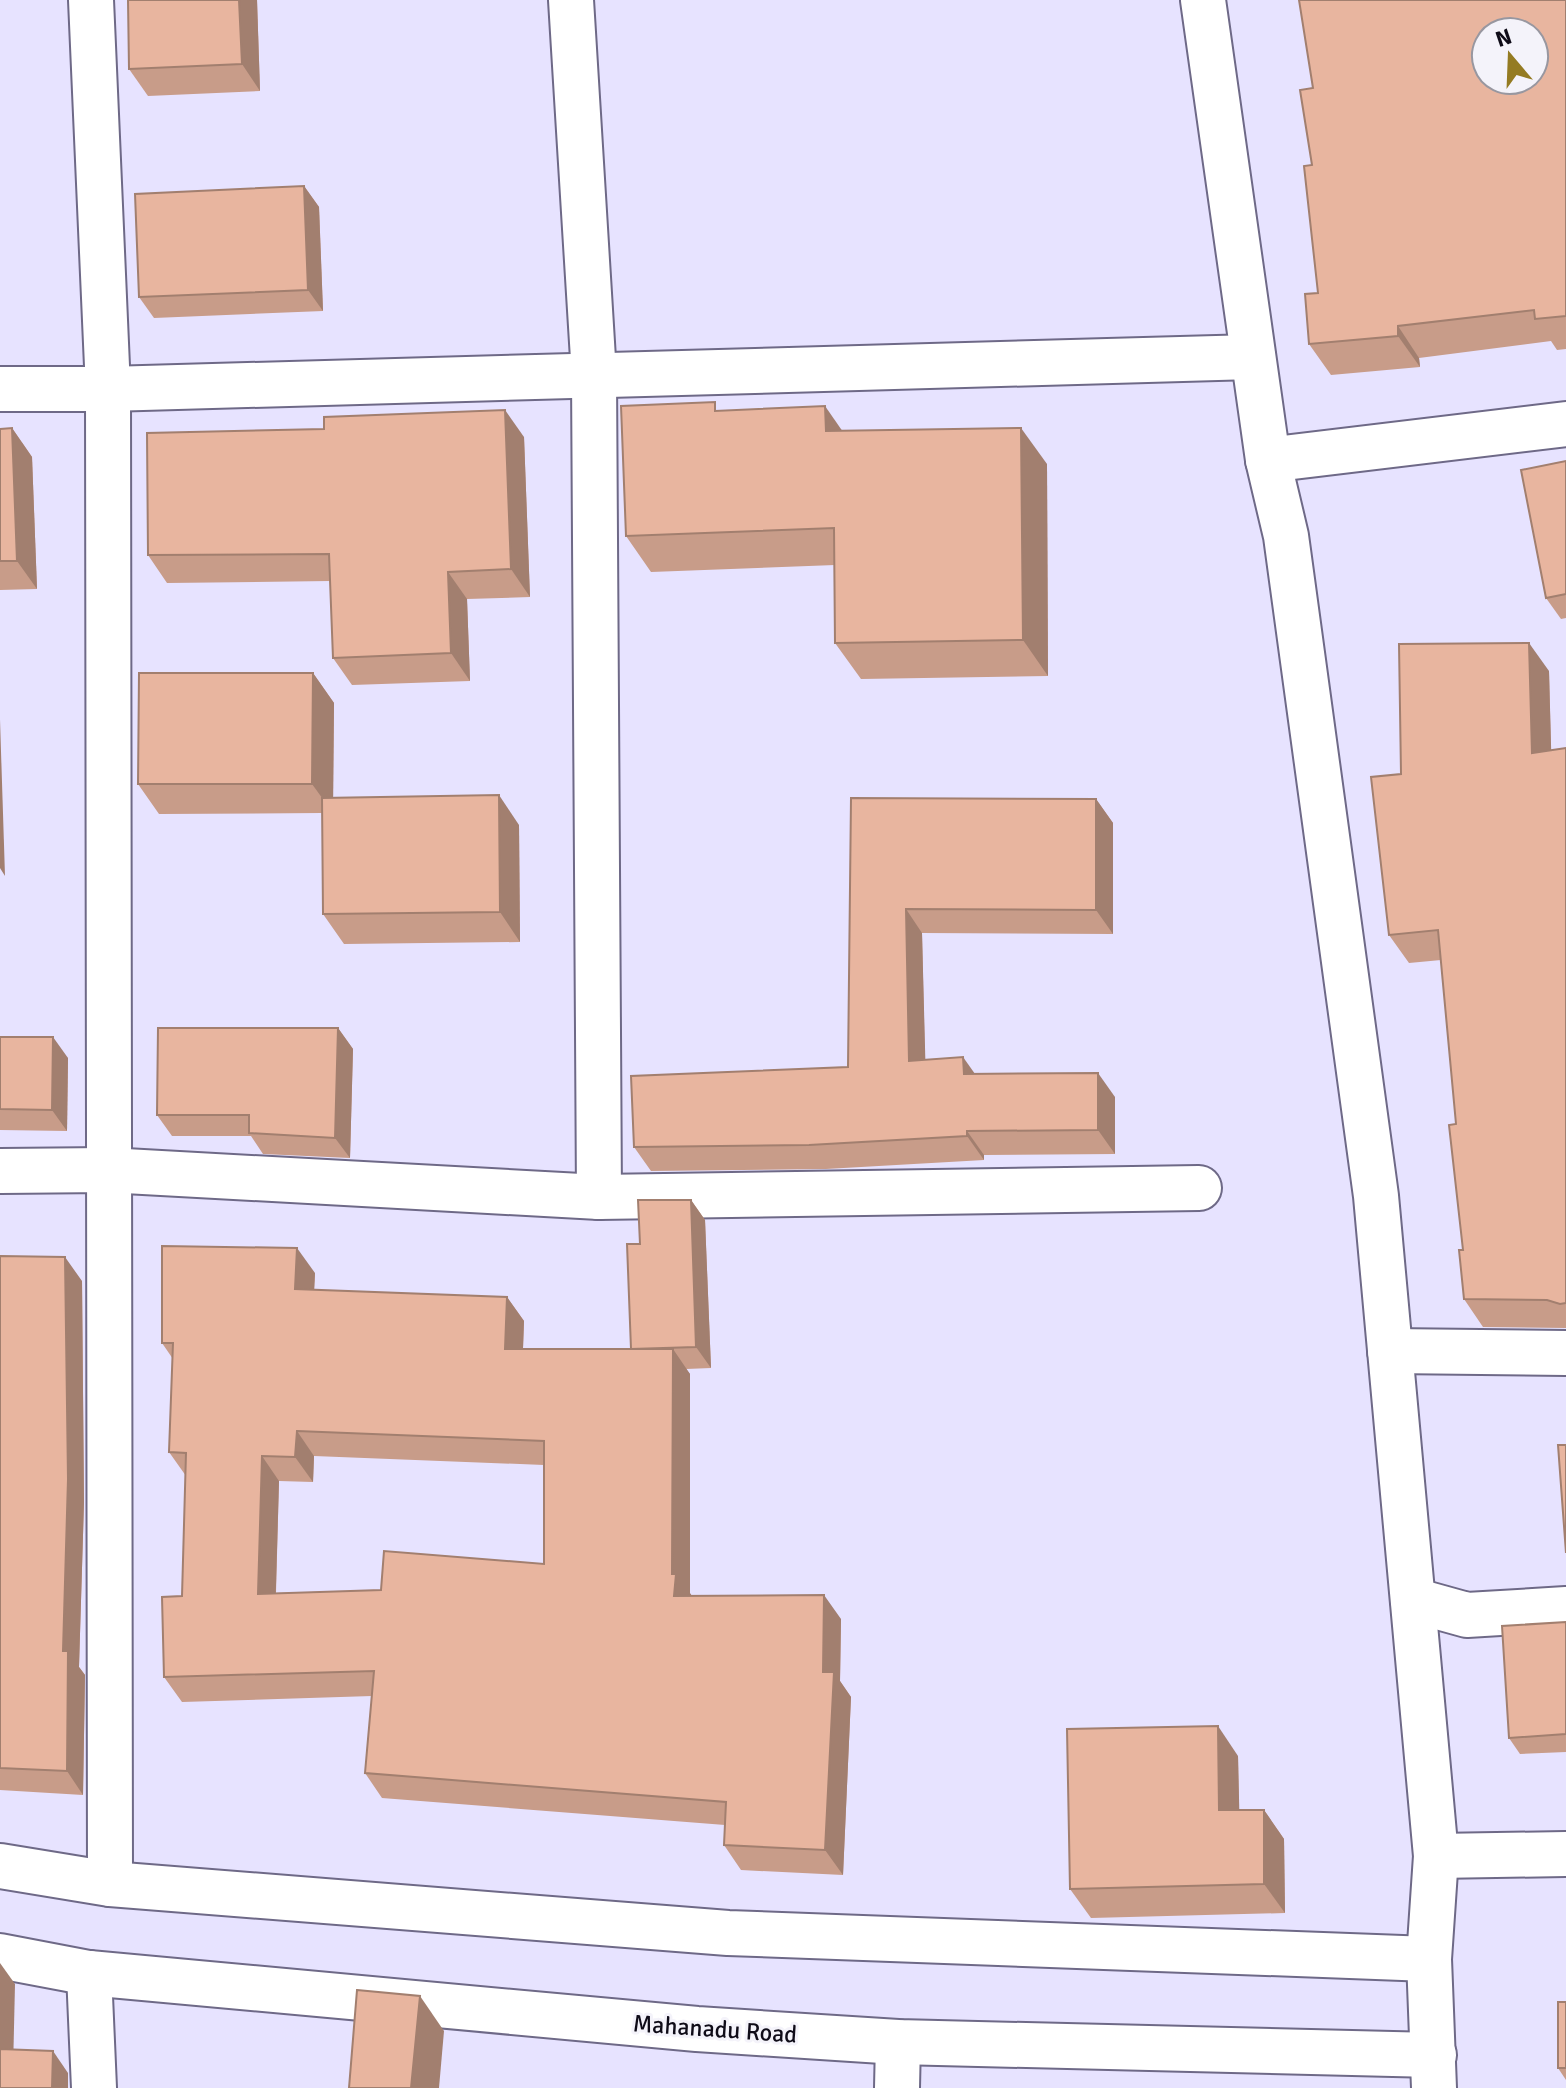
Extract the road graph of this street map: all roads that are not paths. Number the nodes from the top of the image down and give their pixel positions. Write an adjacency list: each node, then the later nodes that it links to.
1 (91, 0): 7 (street)
2 (571, 0): 5 (street)
3 (1203, 0): 4 (street)
4 (1253, 357): 5 (street); 9 (street)
5 (594, 375): 7 (street); 13 (street)
6 (0, 389): 7 (street)
7 (108, 389): 10 (street)
8 (1566, 424): 9 (street)
9 (1268, 460): 14 (street)
10 (107, 1170): 11 (street); 13 (street); 21 (street)
11 (0, 1171)
12 (1199, 1188): 13 (street)
13 (599, 1197)
14 (1390, 1351): 15 (street); 16 (street)
15 (1566, 1353)
16 (1413, 1600): 17 (street); 19 (street)
17 (1566, 1609)
18 (1566, 1854): 19 (street)
19 (1436, 1856): 23 (street)
20 (0, 1866): 21 (street)
21 (110, 1884): 23 (street)
22 (0, 1956): 24 (street, Mahanadu Road)
23 (1429, 1959): 26 (street)
24 (89, 1973): 25 (street, Mahanadu Road); 27 (street)
25 (898, 2042): 26 (street, Mahanadu Road); 28 (street)
26 (1434, 2071)
27 (94, 2088)
28 (897, 2088)

